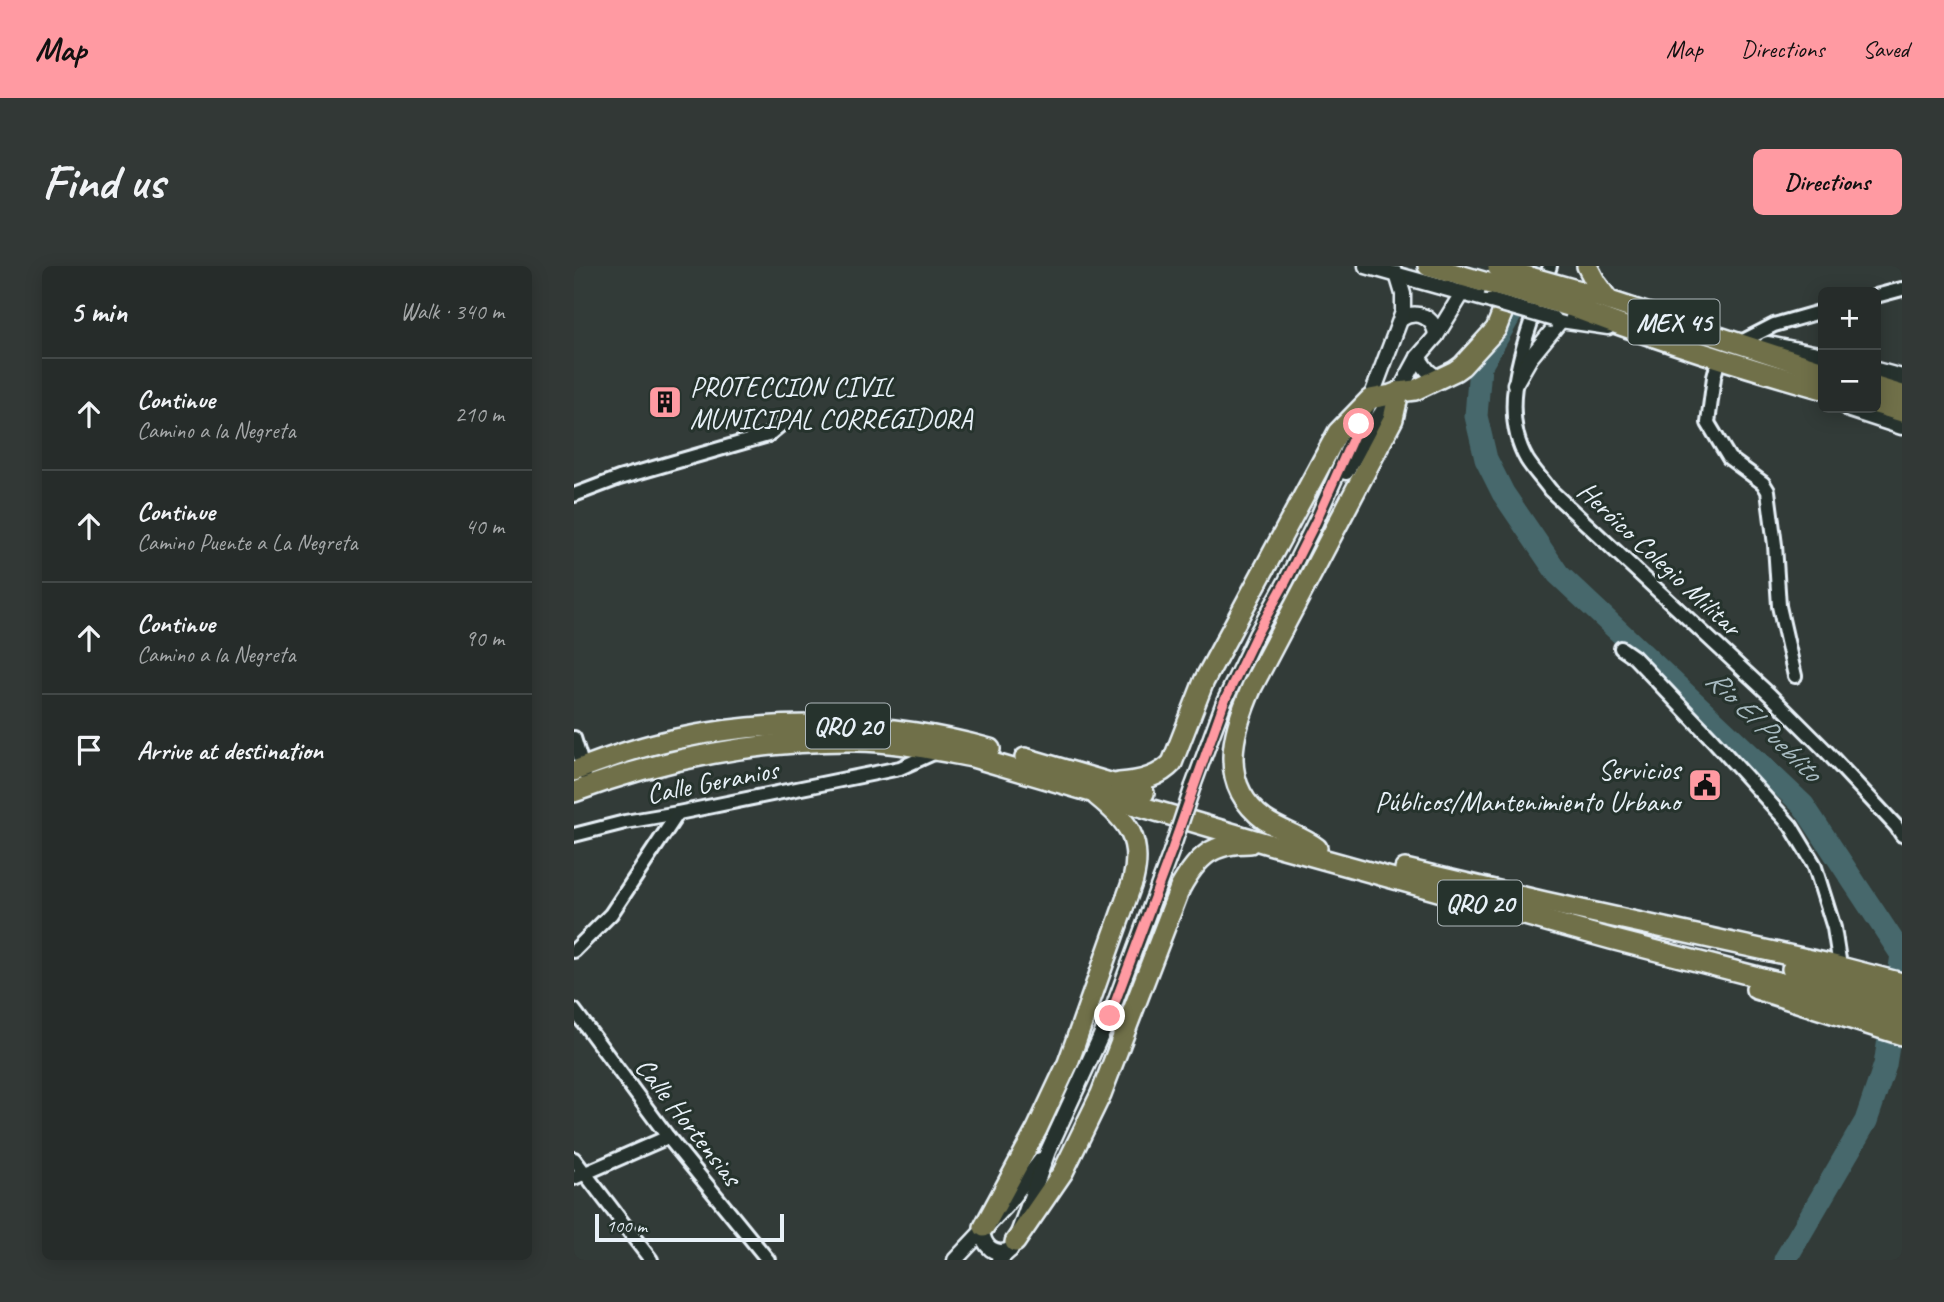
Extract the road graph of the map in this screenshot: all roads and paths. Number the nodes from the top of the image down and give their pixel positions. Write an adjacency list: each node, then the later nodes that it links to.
1 (1366, 266): 5 (street)
2 (1428, 266): 6 (highway, MEX 45)
3 (1550, 266): 23 (street, Heróico Colegio Militar)
4 (1587, 266): 10 (highway)
5 (1397, 274): 8 (street); 13 (street)
6 (1497, 277): 8 (street); 11 (highway, MEX 45, bridge); 11 (street, bridge); 21 (highway)
7 (1902, 289): 9 (street)
8 (1463, 292): 14 (street)
9 (1881, 295)
10 (1609, 301): 11 (highway, MEX 45); 15 (highway, MEX 45)
11 (1565, 309): 18 (highway, MEX 45); 23 (street)
12 (1818, 312): 15 (street)
13 (1401, 319): 14 (street); 29 (street)
14 (1436, 336): 17 (street)
15 (1739, 343): 16 (main road); 19 (highway, MEX 45)
16 (1818, 357)
17 (1418, 358): 21 (street); 26 (street)
18 (1726, 361): 24 (highway, MEX 45); 28 (main road); 38 (street)
19 (1818, 369)
20 (1881, 373): 22 (main road)
21 (1441, 378): 26 (highway)
22 (1902, 379)
23 (1515, 384): 46 (street, Heróico Colegio Militar)
24 (1818, 388)
25 (1881, 389): 27 (highway)
26 (1399, 391): 29 (highway); 36 (street); 48 (highway)
27 (1902, 395)
28 (1818, 397)
29 (1370, 399): 36 (street); 42 (highway)
30 (1881, 406): 31 (highway)
31 (1902, 412)
32 (1865, 413): 34 (main road)
33 (789, 418): 35 (street)
34 (1902, 425)
35 (574, 495)
36 (1316, 521): 59 (street, bridge)
37 (1621, 648): 52 (street)
38 (1795, 676)
39 (574, 738): 41 (street)
40 (939, 751): 41 (highway, QRO 20); 43 (highway, QRO 20); 44 (street, Calle Geranios)
41 (580, 779): 42 (highway, QRO 20)
42 (1111, 782): 48 (highway, QRO 20)
43 (1091, 791): 47 (highway, QRO 20); 62 (highway)
44 (677, 813): 45 (street, Calle Geranios); 51 (street)
45 (574, 835)
46 (1902, 835)
47 (1272, 845): 50 (highway, QRO 20); 63 (highway)
48 (1317, 848): 49 (highway, QRO 20)
49 (1545, 902): 52 (highway); 54 (highway, QRO 20)
50 (1611, 939): 56 (highway, QRO 20); 57 (highway)
51 (574, 951)
52 (1840, 967): 53 (highway)
53 (1902, 983)
54 (1902, 1001)
55 (574, 1010): 58 (street, Calle Hortensias)
56 (1902, 1017)
57 (1902, 1035)
58 (668, 1137): 61 (street); 65 (street, Calle Hortensias)
59 (1048, 1151): 62 (street); 63 (street)
60 (574, 1159): 61 (street)
61 (580, 1176): 64 (street)
62 (983, 1229): 63 (street); 66 (street)
63 (1013, 1246): 67 (street)
64 (651, 1260)
65 (768, 1260)
66 (955, 1260)
67 (999, 1260)

